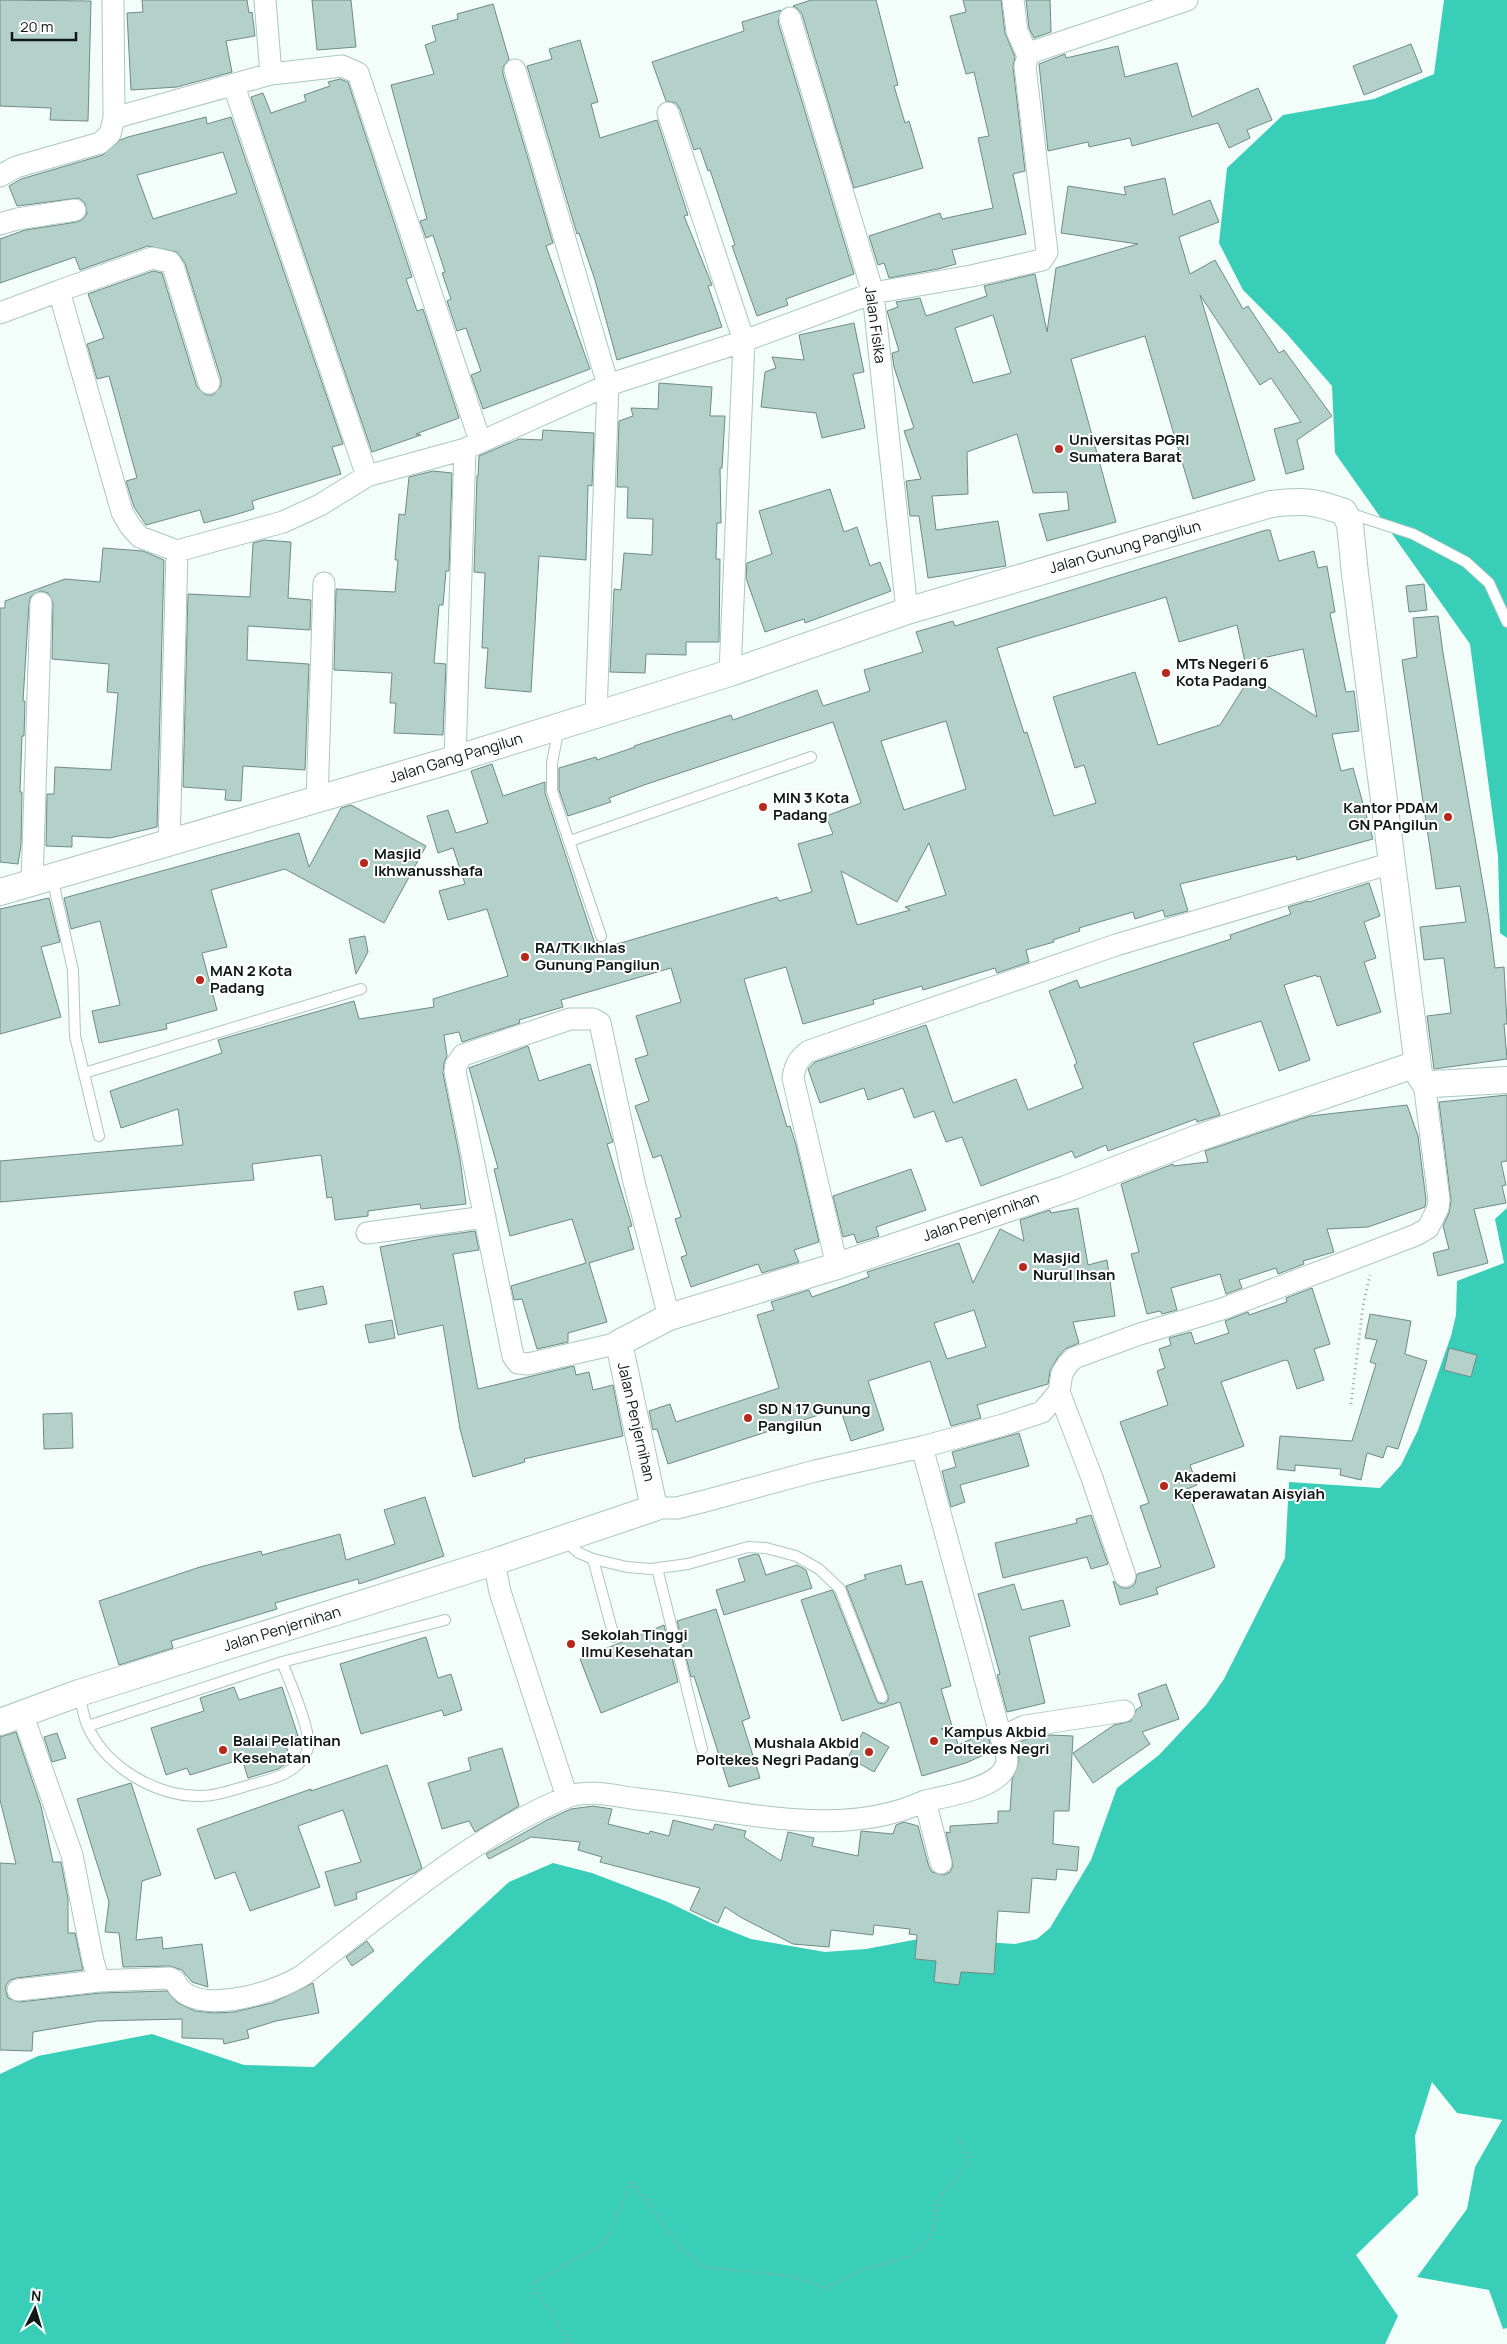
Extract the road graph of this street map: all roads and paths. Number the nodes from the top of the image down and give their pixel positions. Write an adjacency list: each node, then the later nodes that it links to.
1 (113, 0): 11 (street)
2 (265, 0): 8 (street)
3 (1013, 0): 6 (street)
4 (1187, 0): 6 (street)
5 (790, 18): 16 (street, Jalan Fisika)
6 (1028, 56): 16 (street)
7 (515, 70): 20 (street)
8 (271, 74): 9 (street); 21 (street)
9 (234, 86): 11 (street); 22 (street)
10 (668, 113): 18 (street)
11 (114, 118): 12 (street)
12 (0, 176)
13 (75, 210): 14 (street)
14 (0, 224)
15 (59, 291): 17 (street); 19 (street); 24 (street)
16 (873, 293): 18 (street); 27 (street, Jalan Fisika)
17 (0, 313)
18 (744, 342): 20 (street); 29 (street)
19 (209, 383)
20 (608, 385): 21 (street); 30 (street)
21 (473, 445): 22 (street); 33 (street)
22 (367, 476): 24 (street)
23 (1344, 512): 27 (street, Jalan Gunung Pangilun); 28 (lane); 37 (street)
24 (177, 551): 36 (street)
25 (324, 583): 34 (street)
26 (41, 603): 38 (street)
27 (908, 611): 29 (street, Jalan Gang Pangilun)
28 (1507, 622)
29 (730, 673): 30 (street, Jalan Gang Pangilun)
30 (596, 714): 31 (street, Jalan Gang Pangilun)
31 (560, 726): 33 (street, Jalan Gang Pangilun); 35 (lane)
32 (810, 757): 35 (lane)
33 (455, 759): 34 (street, Jalan Gang Pangilun)
34 (317, 800): 36 (street, Jalan Gang Pangilun)
35 (570, 841): 40 (lane)
36 (169, 844): 38 (street, Jalan Gang Pangilun)
37 (1392, 863): 43 (street); 49 (street)
38 (42, 880): 39 (street, Jalan Gang Pangilun); 42 (lane)
39 (0, 892)
40 (602, 936)
41 (361, 989): 42 (lane)
42 (84, 1073): 45 (lane)
43 (1420, 1073): 44 (street); 48 (street); 49 (street, Jalan Penjernihan)
44 (1507, 1080)
45 (99, 1136)
46 (485, 1217): 47 (street); 50 (street); 51 (street)
47 (367, 1233)
48 (1374, 1252): 52 (street); 53 (path)
49 (837, 1266): 50 (street, Jalan Penjernihan)
50 (669, 1317): 51 (street, Jalan Penjernihan)
51 (619, 1343): 55 (street, Jalan Penjernihan)
52 (1059, 1392): 54 (street); 60 (street)
53 (1351, 1404)
54 (922, 1447): 55 (street); 69 (street)
55 (654, 1508): 56 (street, Jalan Penjernihan)
56 (563, 1540): 57 (lane); 58 (street, Jalan Penjernihan)
57 (593, 1560): 59 (lane); 62 (lane)
58 (494, 1562): 64 (street, Jalan Penjernihan); 71 (street)
59 (657, 1568): 65 (lane); 70 (lane)
60 (1125, 1576)
61 (445, 1620): 63 (lane)
62 (614, 1637)
63 (282, 1662): 68 (lane); 68 (lane)
64 (79, 1693): 67 (street, Jalan Penjernihan); 68 (lane)
65 (882, 1696)
66 (1124, 1711): 69 (street)
67 (11, 1718): 74 (street)
68 (88, 1726)
69 (1001, 1737): 72 (street)
70 (702, 1750)
71 (567, 1797): 72 (street); 74 (street)
72 (925, 1801): 73 (street)
73 (940, 1863)
74 (99, 1981): 75 (street)
75 (18, 1990)
76 (958, 2137): 77 (path)
77 (570, 2344)

